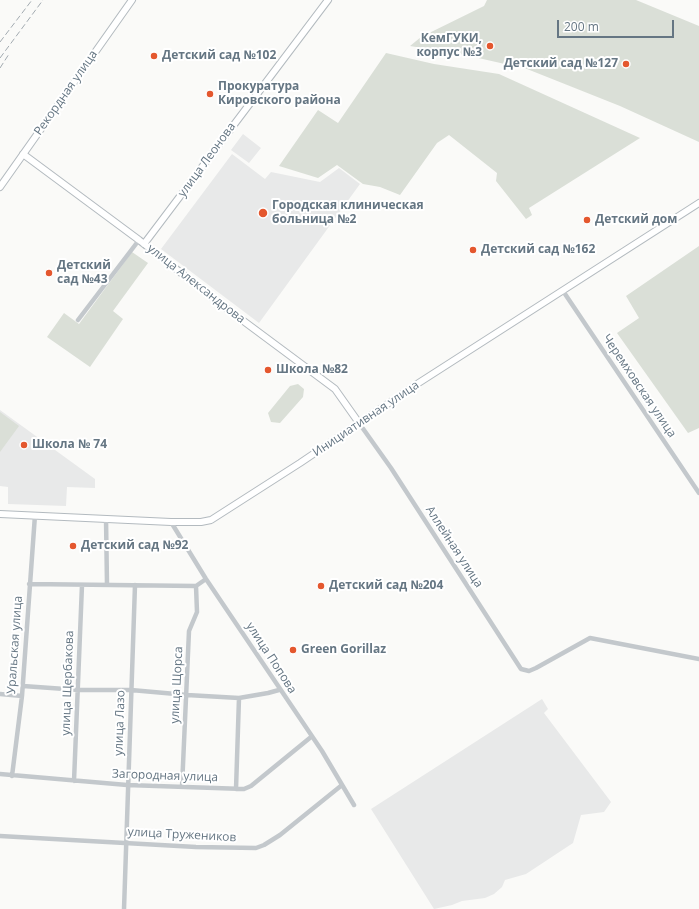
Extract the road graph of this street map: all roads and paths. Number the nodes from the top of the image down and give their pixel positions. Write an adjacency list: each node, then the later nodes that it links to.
1 (132, 0): 3 (main road, Рекордная улица)
2 (328, 0): 6 (main road, улица Леонова)
3 (23, 154): 4 (main road, Рекордная улица); 6 (main road, улица Александрова)
4 (0, 187)
5 (699, 203): 7 (main road, Инициативная улица)
6 (141, 242): 8 (street, улица Леонова); 9 (main road, улица Александрова)
7 (563, 292): 9 (main road, Инициативная улица); 10 (street, Черемховская улица)
8 (78, 320)
9 (359, 423): 14 (main road, Инициативная улица); 21 (street, Аллейная улица)
10 (699, 493)
11 (0, 514): 12 (main road, Инициативная улица)
12 (35, 515): 13 (main road, Инициативная улица); 16 (street, Уральская улица)
13 (106, 518): 14 (main road, Инициативная улица); 18 (street)
14 (171, 522): 15 (street, улица Попова)
15 (206, 579): 20 (street); 25 (street, улица Попова)
16 (29, 584): 17 (street); 22 (street, Уральская улица)
17 (82, 585): 18 (street); 23 (street, улица Щербакова)
18 (107, 585): 19 (street)
19 (135, 585): 20 (street); 24 (street, улица Лазо)
20 (196, 586): 27 (street, улица Щорса)
21 (699, 659)
22 (23, 686): 23 (street); 28 (street, Уральская улица)
23 (79, 690): 24 (street); 33 (street, улица Щербакова)
24 (131, 690): 27 (street); 35 (street, улица Лазо)
25 (279, 690): 29 (street); 30 (street, улица Попова)
26 (0, 694): 28 (street)
27 (187, 695): 29 (street); 36 (street, улица Щорса)
28 (22, 696): 32 (street, Уральская улица)
29 (239, 698): 37 (street)
30 (311, 738): 34 (street, улица Попова); 37 (street, Загородная улица)
31 (0, 774): 32 (street, Загородная улица)
32 (12, 776): 33 (street, Загородная улица)
33 (74, 781): 35 (street, Загородная улица)
34 (342, 784): 38 (street, улица Попова); 40 (street, улица Тружеников)
35 (127, 785): 36 (street, Загородная улица); 40 (street, улица Лазо)
36 (182, 787): 37 (street, Загородная улица)
37 (236, 789)
38 (354, 805)
39 (0, 836): 40 (street, улица Тружеников)
40 (125, 843): 41 (street, улица Лазо)
41 (124, 909)

